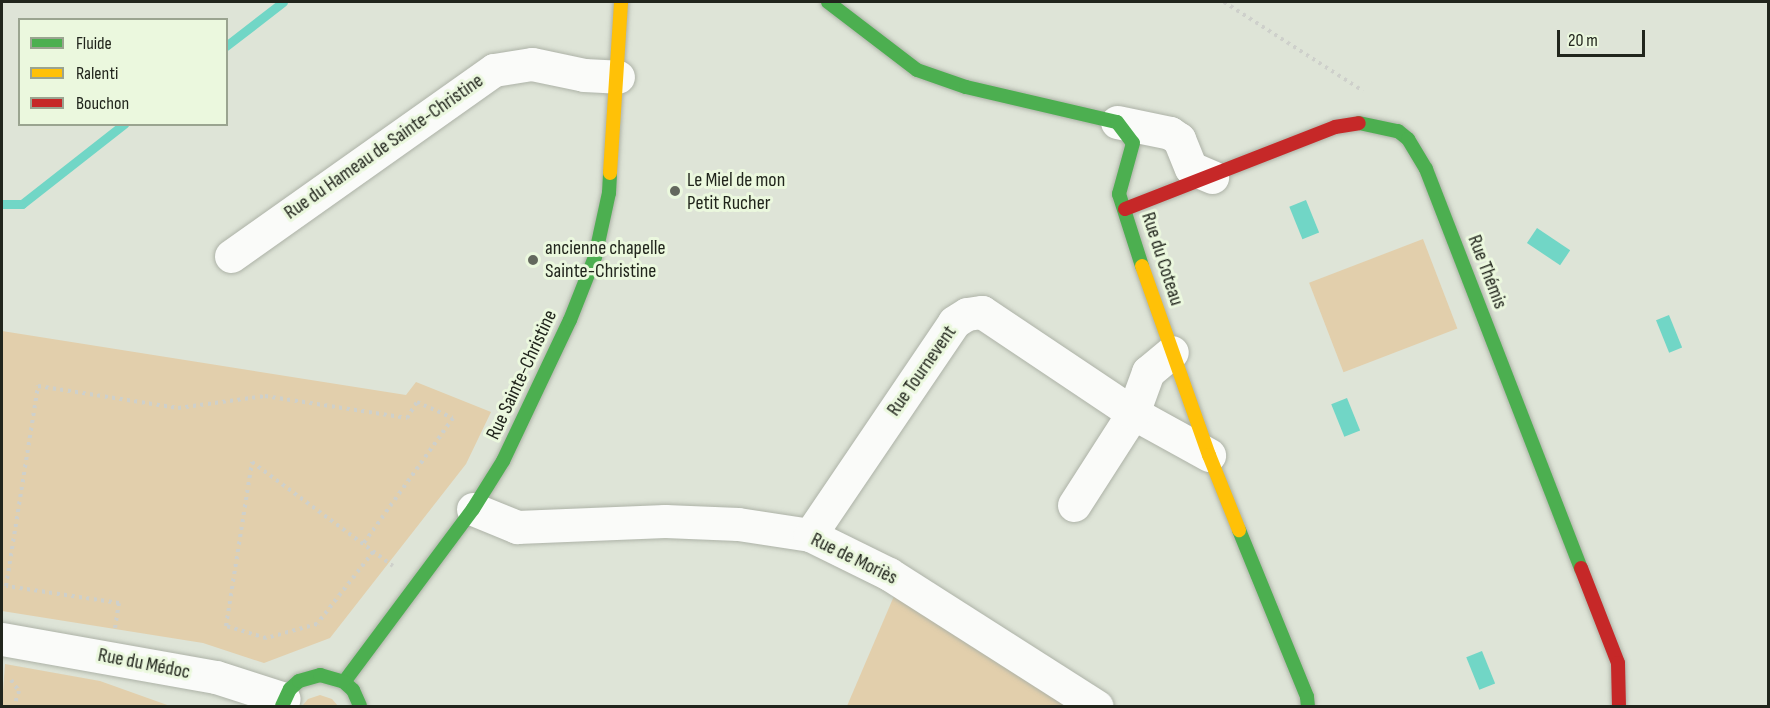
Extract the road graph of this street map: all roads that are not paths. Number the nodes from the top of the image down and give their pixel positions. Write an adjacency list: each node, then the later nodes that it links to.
1 (621, 2): 3 (street, Rue Sainte-Christine)
2 (828, 2): 4 (street)
3 (618, 77): 7 (street, Rue du Hameau de Sainte-Christine); 12 (street, Rue Sainte-Christine)
4 (1117, 122): 5 (street); 6 (street, Rue du Coteau)
5 (1212, 177): 6 (street, Rue Thémis); 20 (street, Rue Thémis)
6 (1125, 209): 8 (street, Rue du Coteau)
7 (231, 256)
8 (1172, 352): 9 (street); 10 (street, Rue du Coteau)
9 (1133, 413): 10 (street, Rue Tournevent); 11 (street); 13 (street, Rue Tournevent)
10 (1209, 454): 19 (street, Rue du Coteau)
11 (1074, 505)
12 (473, 509): 13 (street, Rue de Moriès); 15 (street, Rue Sainte-Christine)
13 (810, 535): 18 (street, Rue de Moriès)
14 (2, 639): 16 (street, Rue du Médoc)
15 (344, 682): 16 (street); 17 (street)
16 (283, 703)
17 (360, 706)
18 (1096, 706)
19 (1308, 706)
20 (1619, 706)

